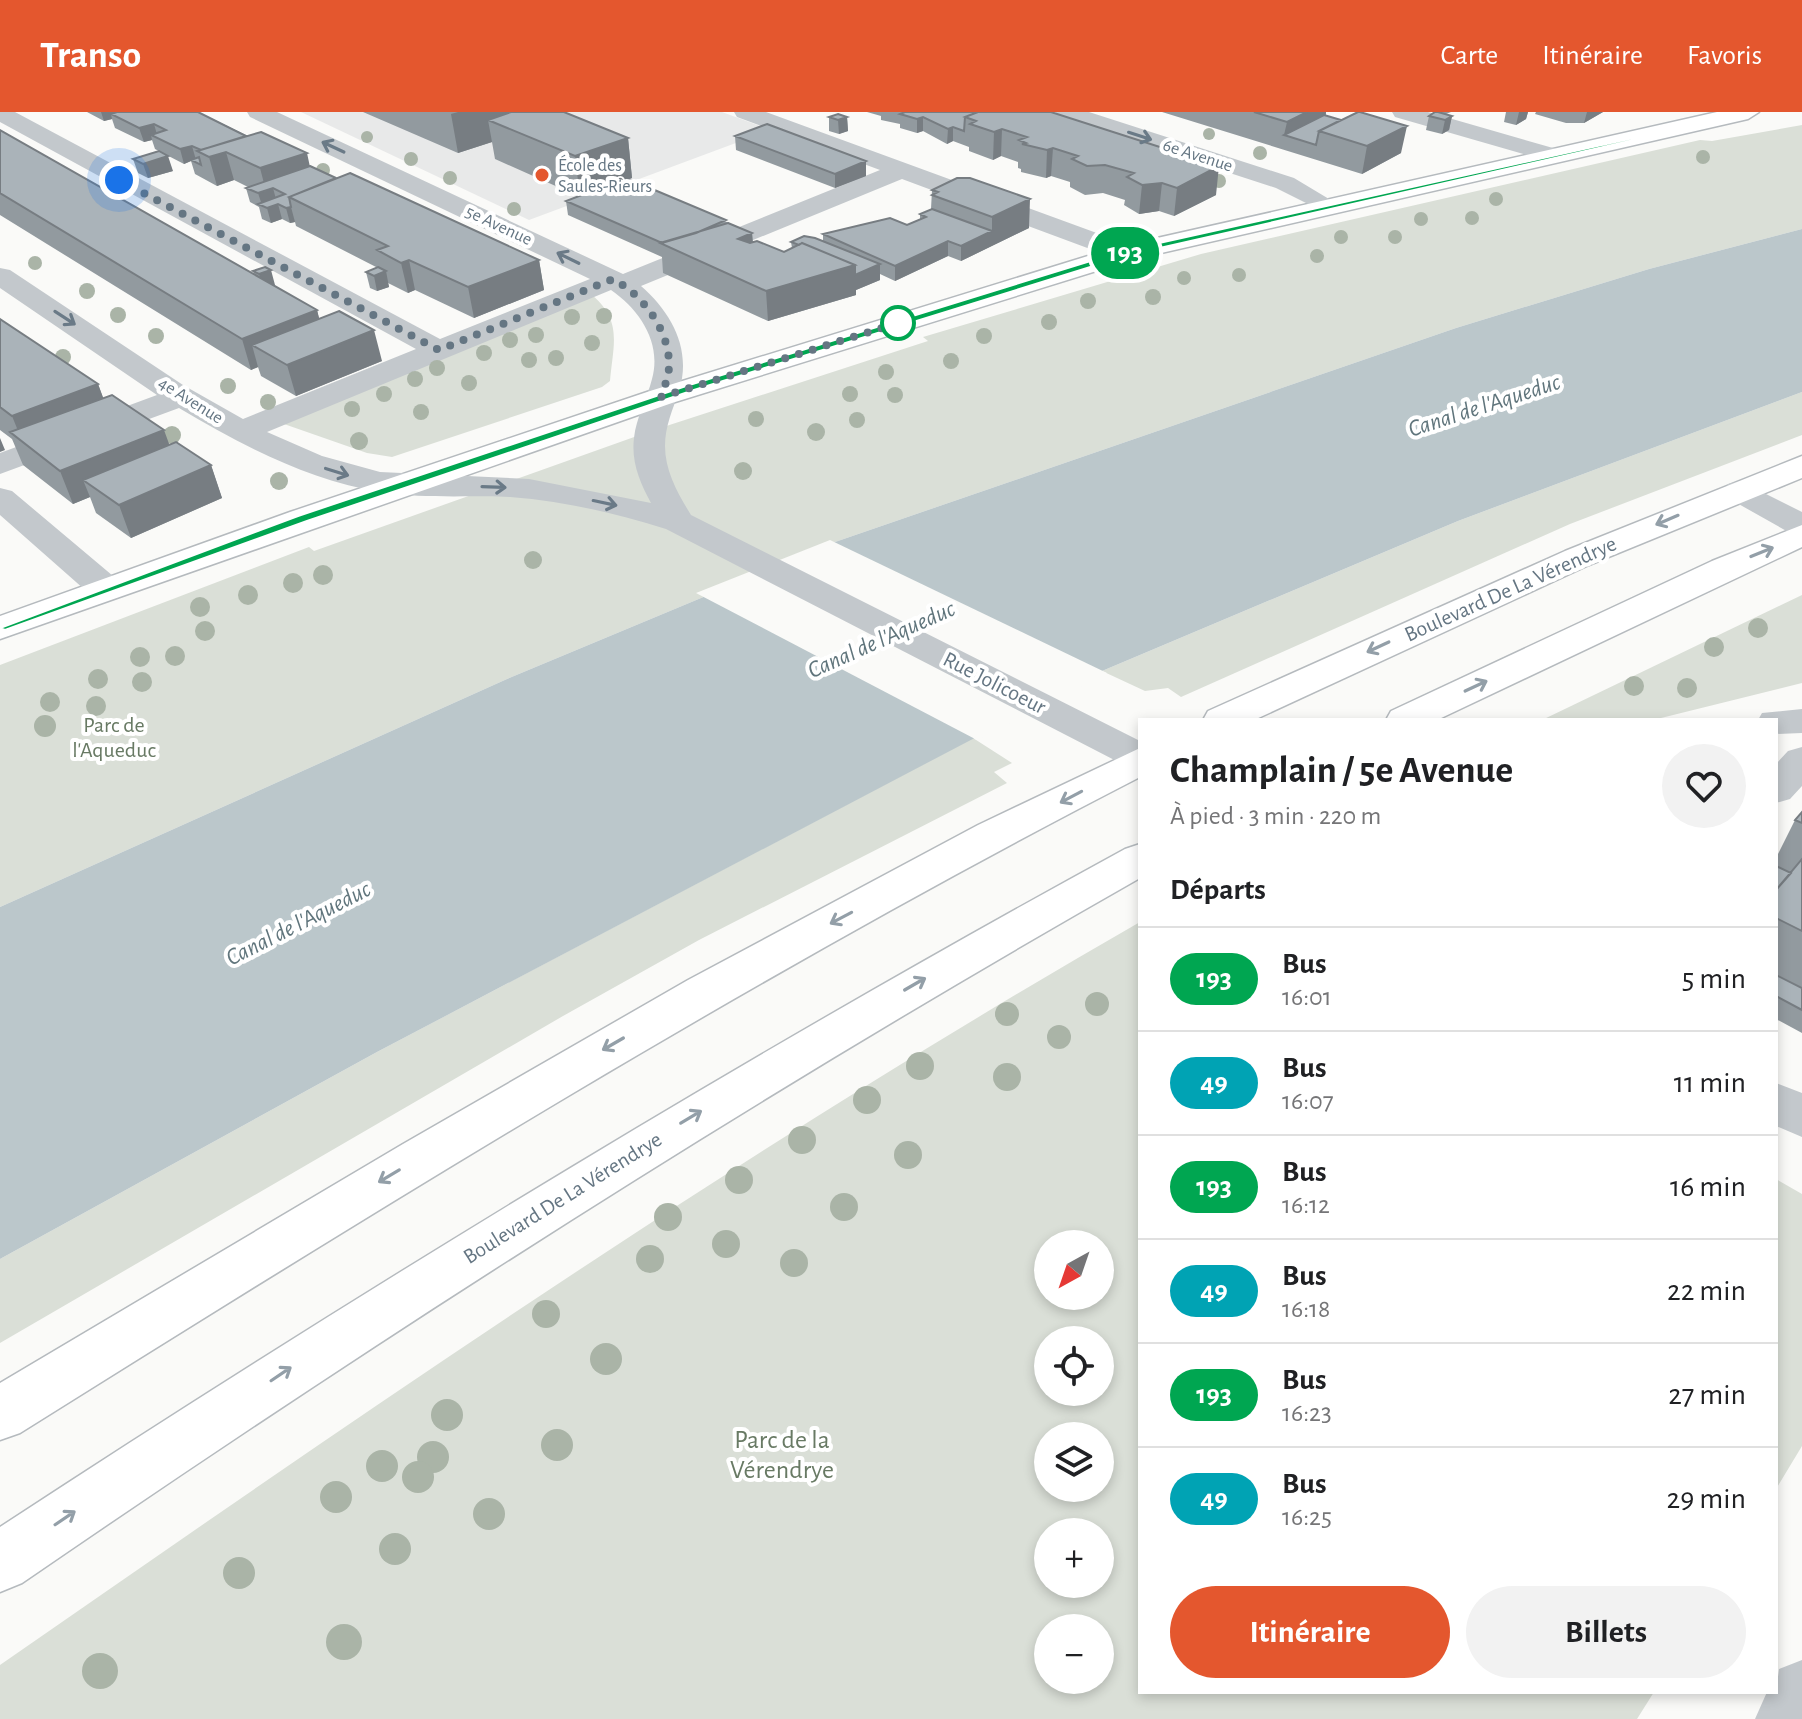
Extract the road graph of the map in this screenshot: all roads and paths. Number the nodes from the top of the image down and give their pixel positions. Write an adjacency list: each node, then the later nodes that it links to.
1 (258, 112): 12 (street, 5e Avenue, one-way to 1)
2 (745, 112): 8 (street)
3 (1066, 112): 9 (street, 6e Avenue, one-way to 9)
4 (1403, 112): 7 (street)
5 (0, 113): 13 (street)
6 (1737, 113): 7 (main road)
7 (1552, 155): 9 (main road)
8 (902, 170): 10 (street); 12 (street)
9 (1326, 205): 10 (main road)
10 (1126, 253): 15 (main road)
11 (0, 276): 14 (street, 4e Avenue, one-way to 14)
12 (617, 282): 13 (street); 15 (street, 5e Avenue)
13 (439, 350): 16 (street)
14 (183, 396): 16 (street, 4e Avenue); 17 (street)
15 (661, 397): 19 (main road); 22 (street)
16 (241, 431): 19 (street, 4e Avenue, one-way to 19)
17 (0, 464)
18 (1802, 466): 20 (main road, Boulevard De La Vérendrye)
19 (401, 486): 22 (street, Rue Jolicoeur, one-way to 22); 25 (main road)
20 (1740, 491): 23 (street); 27 (main road, Boulevard De La Vérendrye, one-way to 27)
21 (0, 498): 25 (street)
22 (678, 522): 31 (street, Rue Jolicoeur)
23 (1802, 526)
24 (1802, 535): 28 (main road, one-way to 24)
25 (106, 589): 26 (main road)
26 (0, 628)
27 (1226, 718)
28 (1409, 718)
29 (1802, 721): 30 (street)
30 (1778, 722)
31 (1138, 758)
32 (1138, 760): 38 (main road, one-way to 38)
33 (1802, 760): 34 (street)
34 (1778, 788)
35 (1138, 860): 39 (main road, Boulevard De La Vérendrye, one-way to 35)
36 (1778, 1103): 37 (street)
37 (1802, 1117)
38 (0, 1414)
39 (0, 1562)
40 (1802, 1692): 41 (street)
41 (1788, 1719)

